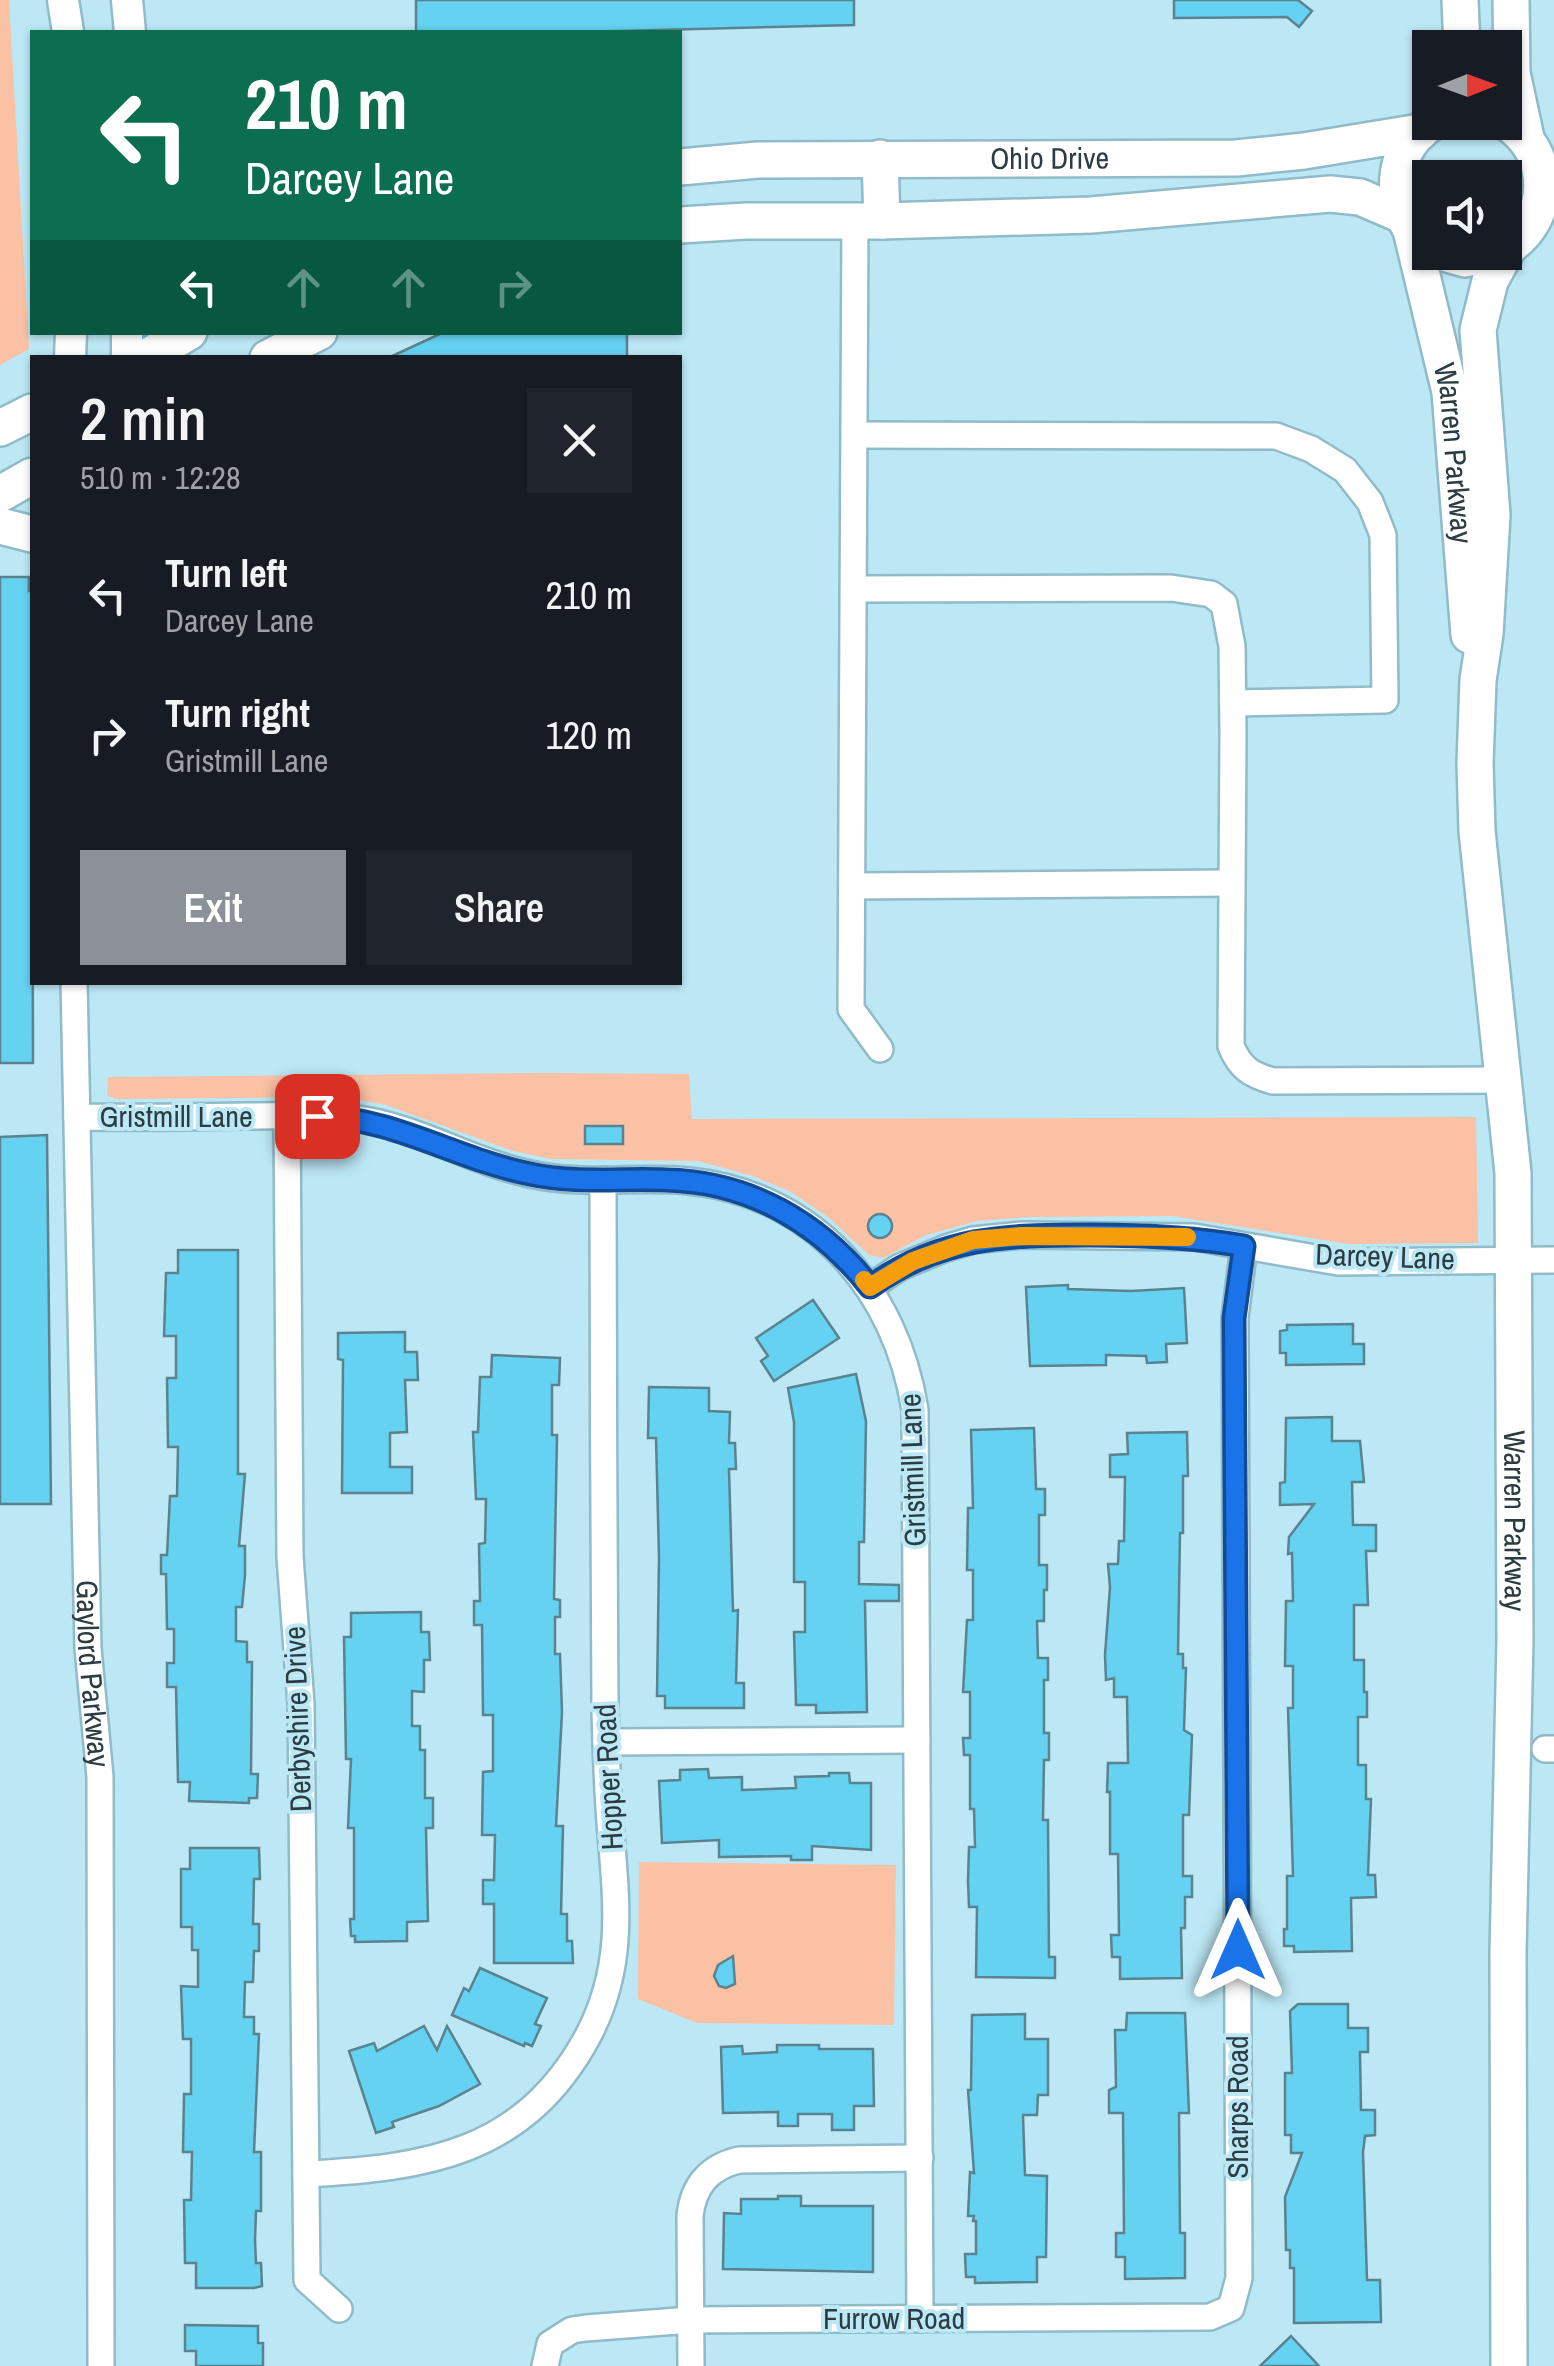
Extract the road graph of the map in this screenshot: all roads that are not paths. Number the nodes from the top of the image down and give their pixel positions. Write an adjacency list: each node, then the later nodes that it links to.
1 (63, 0): 5 (street)
2 (126, 0): 6 (street)
3 (1460, 0): 7 (main road)
4 (1511, 0): 10 (main road)
5 (68, 30)
6 (130, 30)
7 (1461, 30)
8 (1412, 130): 11 (main road, Ohio Drive)
9 (1415, 140): 15 (main road, Warren Parkway)
10 (1530, 144): 17 (main road, Warren Parkway)
11 (880, 158): 12 (main road, Ohio Drive); 13 (main road)
12 (682, 167)
13 (869, 221): 14 (main road, Ohio Drive); 16 (main road, Ohio Drive); 26 (street)
14 (682, 225)
15 (1412, 226)
16 (1412, 229)
17 (1522, 236)
18 (1423, 270): 32 (main road, Warren Parkway)
19 (1498, 270): 32 (main road, Warren Parkway)
20 (184, 335): 22 (main road)
21 (312, 335): 23 (main road)
22 (150, 355)
23 (274, 355)
24 (30, 413): 25 (main road)
25 (0, 428)
26 (856, 434): 31 (street); 33 (street)
27 (30, 477): 28 (main road)
28 (0, 494)
29 (0, 526): 30 (main road)
30 (30, 534)
31 (855, 589): 33 (street); 35 (street)
32 (1478, 680): 38 (main road, Warren Parkway)
33 (1233, 703): 34 (street)
34 (1230, 883): 35 (street); 38 (street)
35 (853, 886): 37 (street)
36 (74, 985): 40 (street, Gaylord Parkway)
37 (880, 1049)
38 (1504, 1080): 43 (main road, Warren Parkway)
39 (287, 1116): 40 (street, Gristmill Lane); 41 (street, Gristmill Lane); 49 (street, Derbyshire Drive)
40 (77, 1117): 54 (street, Gaylord Parkway)
41 (603, 1180): 45 (street, Gristmill Lane); 47 (street, Hopper Road)
42 (1244, 1246): 43 (street, Darcey Lane); 45 (street, Darcey Lane); 50 (street, Sharps Road)
43 (1511, 1260): 44 (street, Darcey Lane); 57 (main road, Warren Parkway)
44 (1554, 1260)
45 (870, 1287): 46 (street, Gristmill Lane)
46 (918, 1740): 47 (street); 48 (street, Gristmill Lane)
47 (606, 1742): 49 (street, Hopper Road)
48 (920, 2158): 52 (street, Gristmill Lane); 53 (street)
49 (306, 2174): 51 (street, Derbyshire Drive)
50 (1231, 2308): 52 (street, Furrow Road)
51 (339, 2309)
52 (920, 2319): 53 (street, Furrow Road)
53 (691, 2320): 55 (street, Furrow Road); 56 (street)
54 (101, 2366)
55 (545, 2366)
56 (691, 2366)
57 (1509, 2366)

